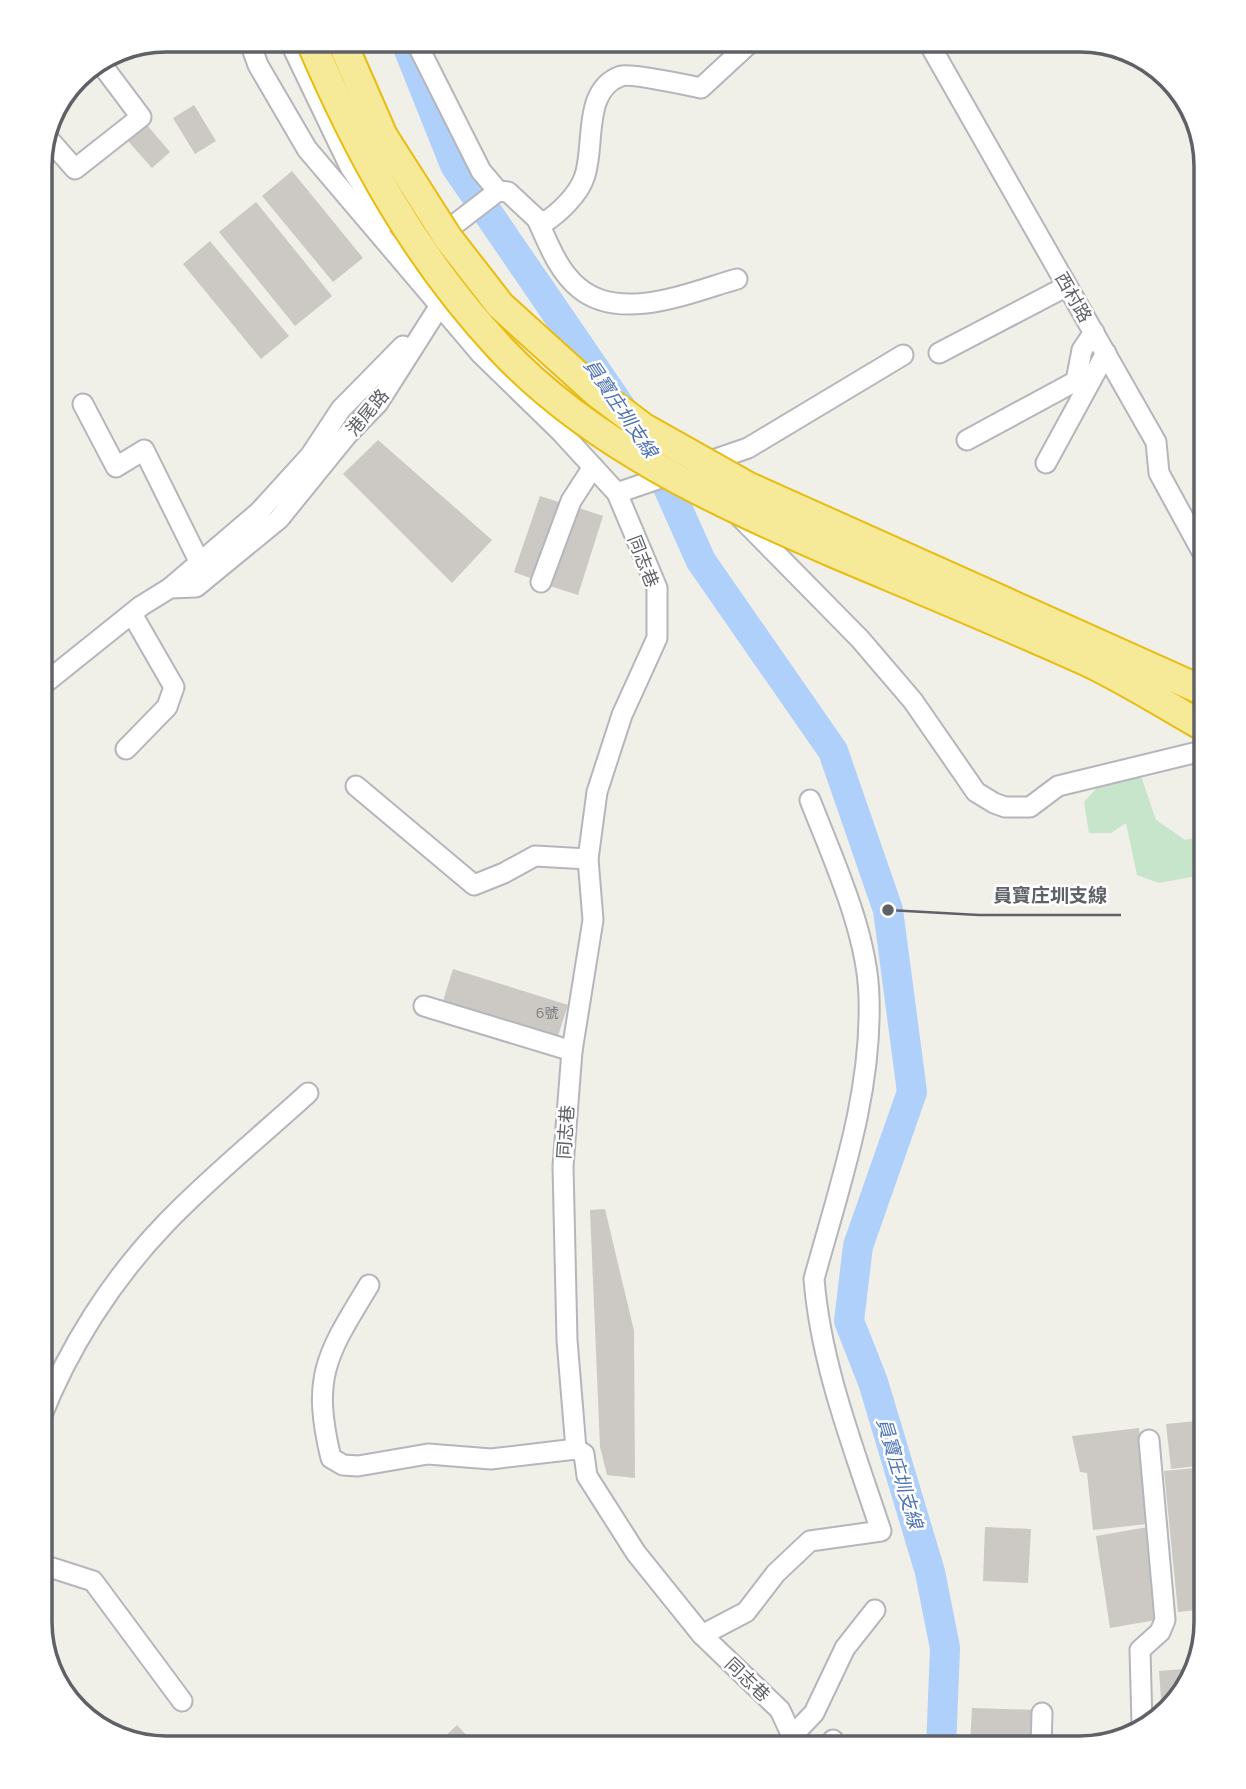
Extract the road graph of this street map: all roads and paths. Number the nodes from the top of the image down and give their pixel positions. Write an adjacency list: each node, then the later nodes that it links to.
1 (253, 52): 17 (street)
2 (295, 52): 12 (street)
3 (315, 52): 35 (highway, bridge)
4 (346, 52): 34 (highway, bridge)
5 (361, 52): 12 (street)
6 (421, 52): 11 (street)
7 (739, 53): 13 (street)
8 (934, 53): 16 (street, 西村路)
9 (106, 70): 10 (street)
10 (55, 145)
11 (496, 192): 13 (street); 14 (street)
12 (369, 193): 14 (street)
13 (537, 219): 15 (street)
14 (412, 262): 17 (street)
15 (737, 279)
16 (1067, 285): 18 (street, 西村路); 19 (street)
17 (439, 307): 26 (street, 同志巷); 29 (street); 31 (street, 港尾路)
18 (1094, 332): 20 (street, 西村路); 23 (street)
19 (939, 352)
20 (1106, 353): 24 (street); 28 (street, 西村路)
21 (903, 355): 25 (street)
22 (83, 404): 29 (street)
23 (967, 440)
24 (1046, 463)
25 (694, 464): 27 (street); 37 (street)
26 (593, 467): 27 (street, 同志巷); 30 (street)
27 (617, 494): 40 (street, 同志巷)
28 (1194, 537)
29 (200, 564): 31 (street)
30 (541, 582)
31 (170, 588): 32 (street, 港尾路)
32 (132, 614): 33 (street, 港尾路); 36 (street)
33 (53, 677)
34 (1194, 687)
35 (1194, 721)
36 (126, 749)
37 (1194, 753)
38 (356, 786): 40 (street)
39 (810, 800): 50 (street)
40 (588, 859): 42 (street, 同志巷)
41 (424, 1006): 42 (street)
42 (572, 1051): 47 (street, 同志巷)
43 (308, 1093): 45 (street)
44 (369, 1285): 47 (street)
45 (52, 1393)
46 (1149, 1440): 53 (street)
47 (576, 1449): 50 (street, 同志巷)
48 (52, 1568): 51 (street)
49 (875, 1610): 55 (street)
50 (702, 1635): 54 (street, 同志巷)
51 (182, 1701)
52 (1042, 1713): 56 (street)
53 (1142, 1717)
54 (788, 1736)
55 (795, 1736)
56 (1041, 1736)

